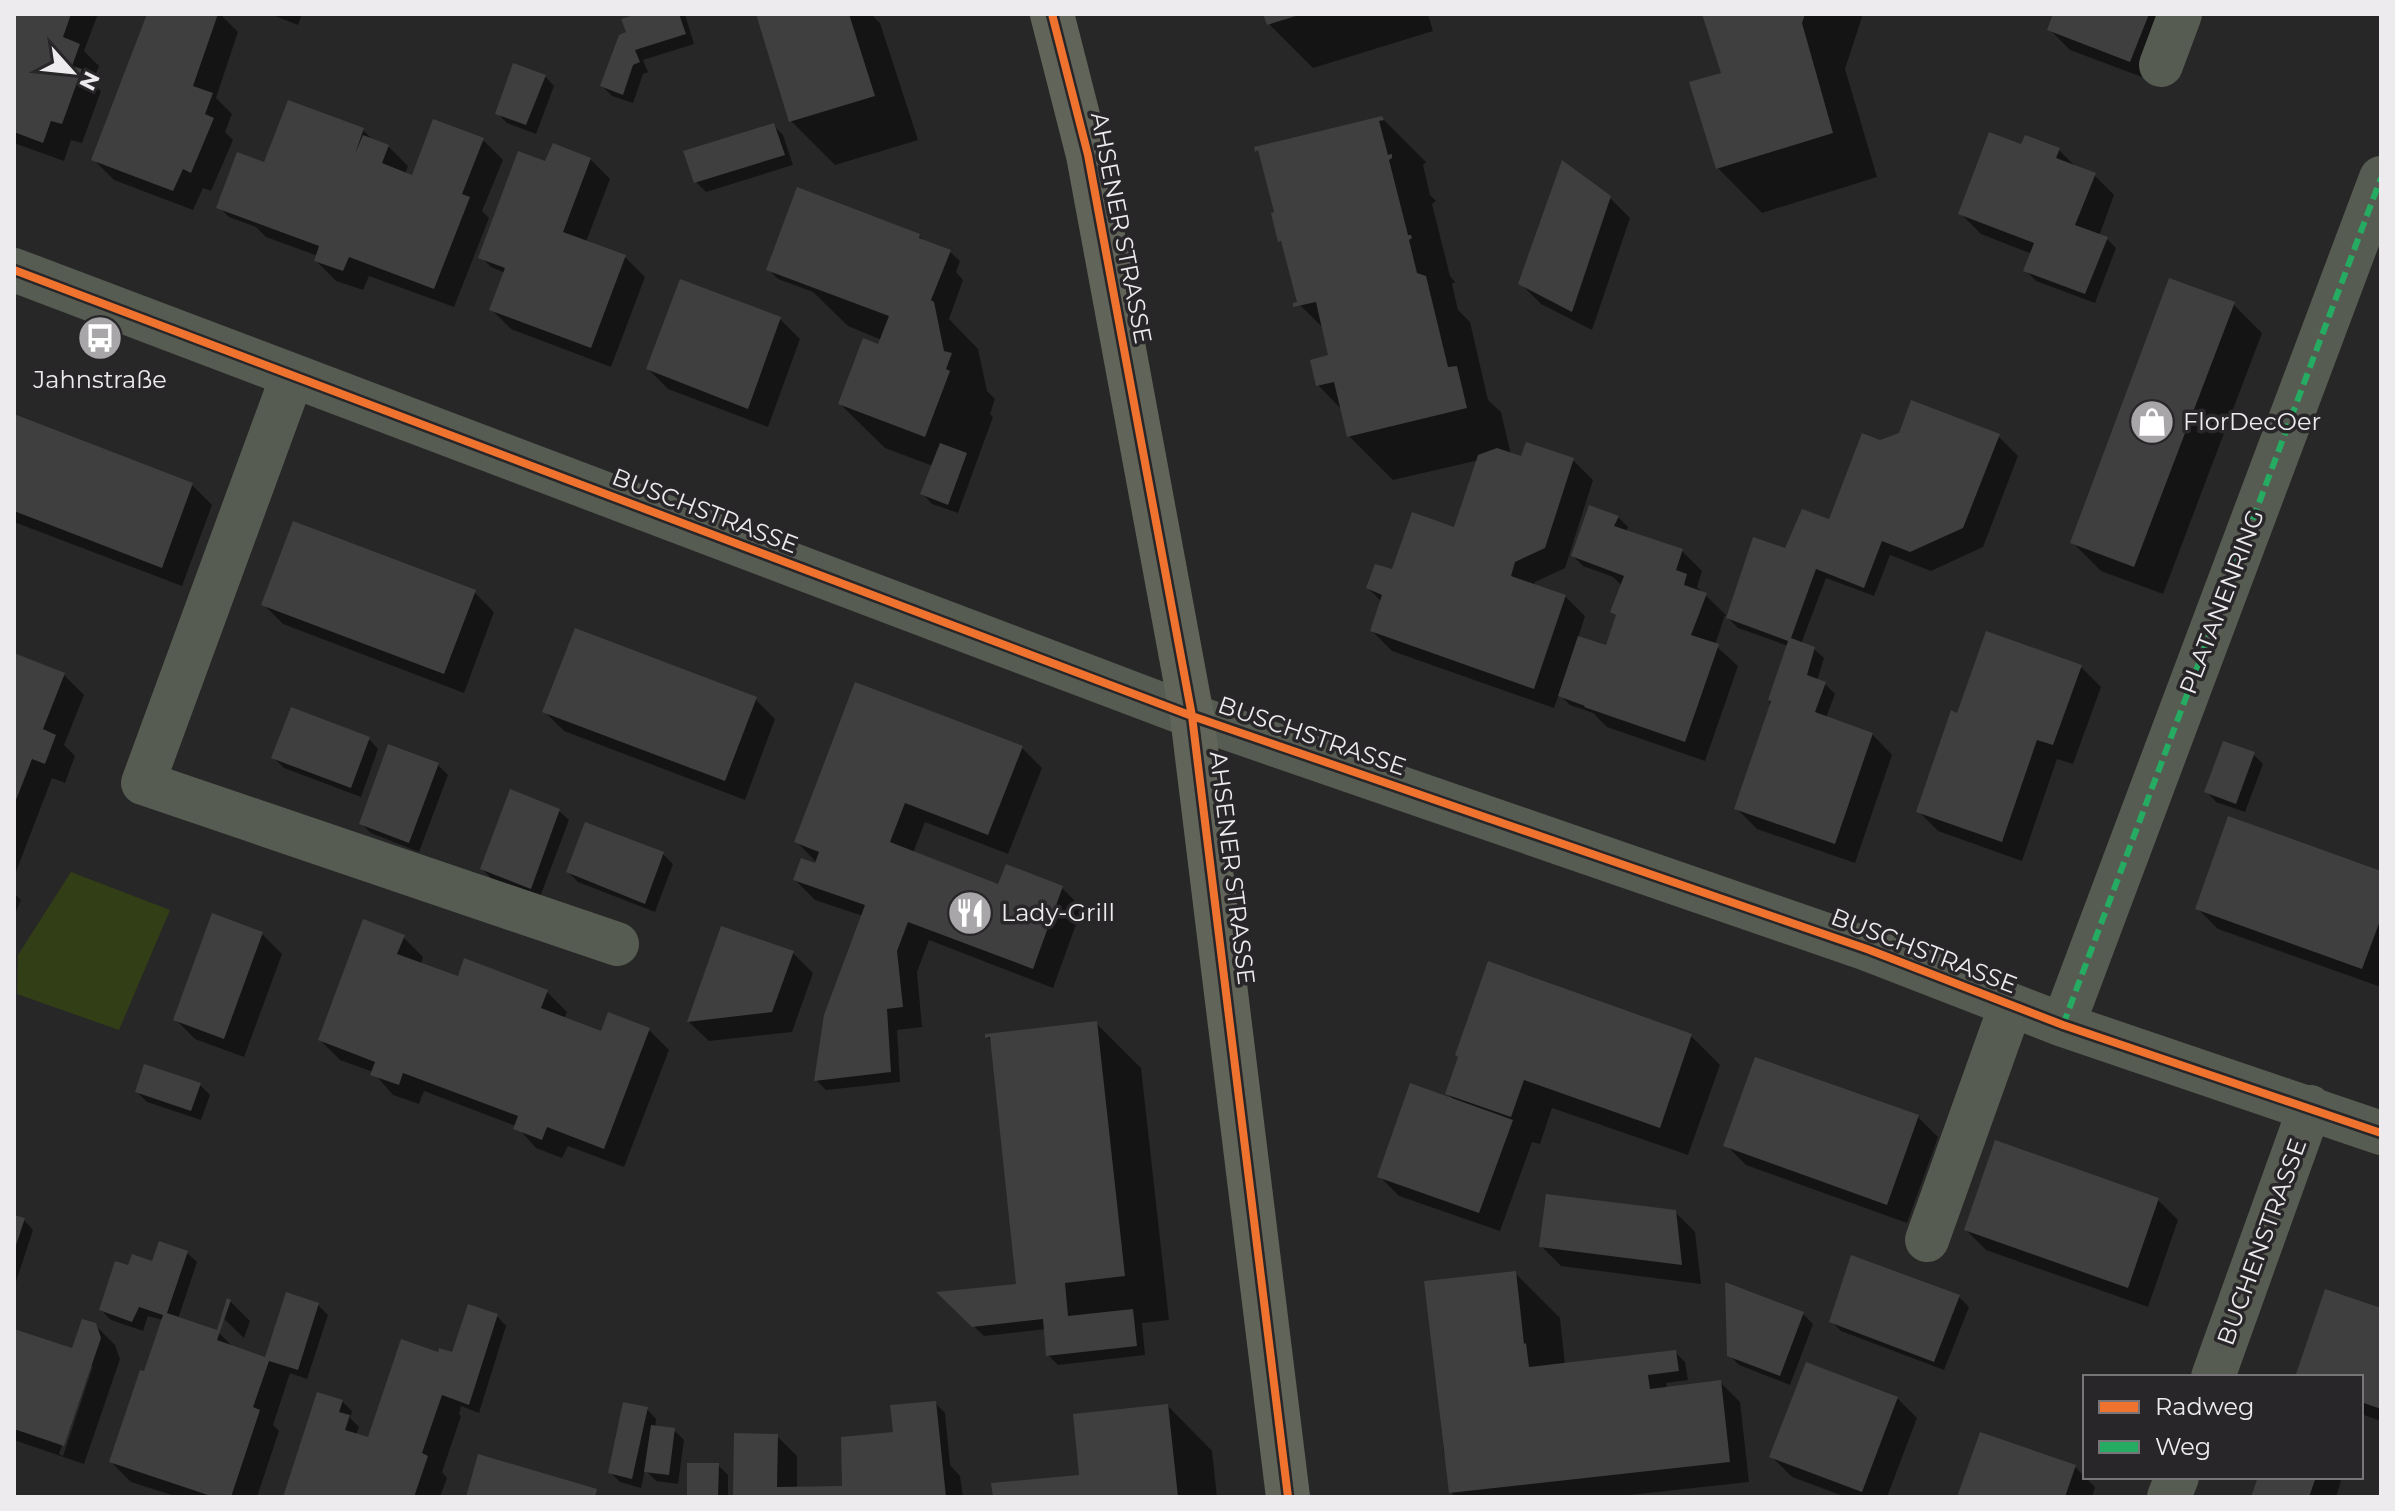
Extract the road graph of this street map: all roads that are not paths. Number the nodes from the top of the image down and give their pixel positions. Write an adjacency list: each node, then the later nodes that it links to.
1 (1052, 14): 7 (main road, AHSENER STRASSE)
2 (2180, 14): 3 (street)
3 (2161, 65)
4 (2381, 178): 10 (street, PLATANENRING)
5 (14, 270): 6 (street, BUSCHSTRASSE)
6 (292, 377): 7 (street, BUSCHSTRASSE); 8 (street)
7 (1192, 716): 9 (street, BUSCHSTRASSE); 15 (main road, AHSENER STRASSE)
8 (617, 944)
9 (2011, 1005): 10 (street, BUSCHSTRASSE); 13 (street)
10 (2063, 1025): 11 (street, BUSCHSTRASSE)
11 (2310, 1107): 12 (street, BUSCHSTRASSE); 14 (street, BUCHENSTRASSE)
12 (2381, 1133)
13 (1927, 1240)
14 (2214, 1375)
15 (1288, 1497)

